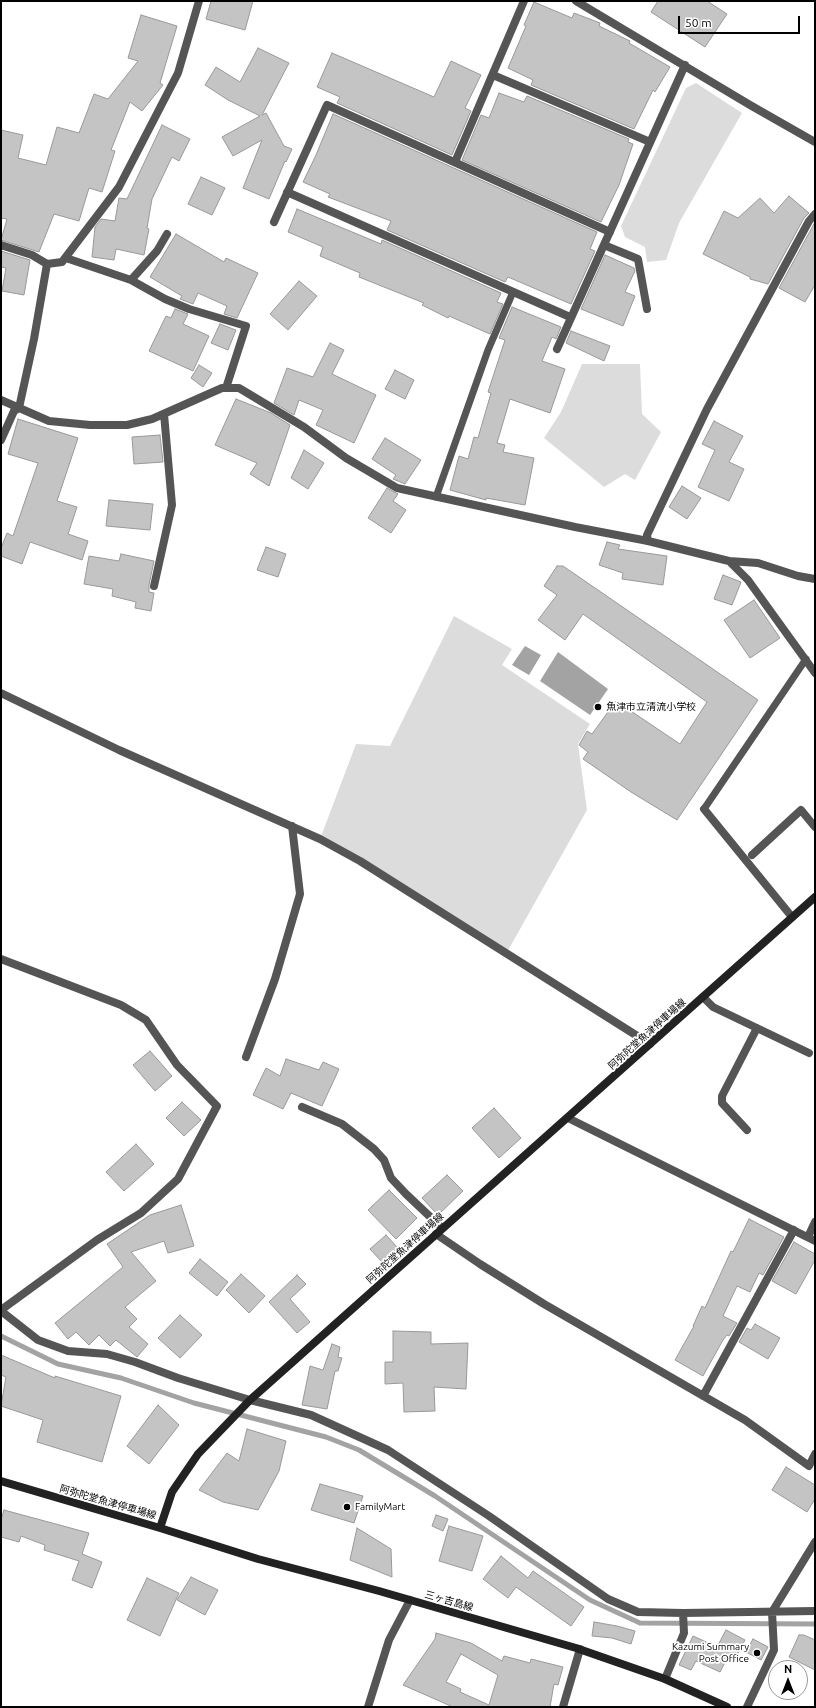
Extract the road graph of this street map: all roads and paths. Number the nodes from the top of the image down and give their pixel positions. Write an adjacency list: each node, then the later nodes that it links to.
1 (199, 1): 17 (street)
2 (524, 1): 6 (street)
3 (576, 1): 4 (street)
4 (590, 4): 5 (street)
5 (685, 65): 7 (street); 8 (street)
6 (493, 75): 7 (street); 9 (street)
7 (650, 142): 13 (street)
8 (815, 142)
9 (455, 162): 10 (street); 13 (street)
10 (287, 192): 12 (street); 20 (street)
11 (815, 214): 30 (street)
12 (274, 222)
13 (610, 232): 16 (street)
14 (167, 234): 19 (street)
15 (1, 245): 18 (street)
16 (604, 245): 21 (street); 22 (street)
17 (66, 258): 18 (street); 19 (street)
18 (47, 264): 26 (street)
19 (131, 280): 24 (street)
20 (513, 292): 22 (street); 29 (lane)
21 (646, 309)
22 (570, 317): 23 (street)
23 (557, 349)
24 (226, 388): 27 (street); 29 (street)
25 (1, 400): 26 (street)
26 (19, 408): 27 (street); 28 (street)
27 (164, 414): 33 (street)
28 (1, 440)
29 (436, 497): 30 (street)
30 (648, 541): 31 (street)
31 (729, 561): 32 (street); 34 (street)
32 (815, 578)
33 (154, 586)
34 (806, 659): 35 (street); 37 (lane)
35 (815, 673)
36 (1, 694): 38 (street)
37 (704, 808): 42 (street)
38 (292, 826): 46 (street); 48 (street)
39 (815, 827): 40 (street)
40 (752, 855)
41 (815, 897): 42 (main road, 阿弥陀堂魚津停車場線)
42 (792, 917): 44 (main road, 阿弥陀堂魚津停車場線)
43 (1, 960): 57 (street)
44 (703, 997): 45 (street); 46 (main road, 阿弥陀堂魚津停車場線)
45 (757, 1028): 47 (street); 51 (street)
46 (650, 1044): 50 (main road, 阿弥陀堂魚津停車場線)
47 (810, 1053)
48 (246, 1057)
49 (302, 1107): 53 (street)
50 (568, 1118): 53 (main road, 阿弥陀堂魚津停車場線); 54 (street)
51 (747, 1130)
52 (815, 1222): 56 (street)
53 (442, 1228): 55 (main road, 阿弥陀堂魚津停車場線)
54 (794, 1230): 56 (street); 58 (street)
55 (436, 1234): 58 (street); 59 (main road, 阿弥陀堂魚津停車場線)
56 (811, 1239)
57 (1, 1310): 59 (street)
58 (703, 1396): 61 (street)
59 (250, 1400): 63 (main road, 阿弥陀堂魚津停車場線); 68 (street)
60 (815, 1454): 61 (street)
61 (812, 1468)
62 (1, 1482): 63 (main road, 阿弥陀堂魚津停車場線)
63 (160, 1528): 65 (main road, 三ヶ吉島線)
64 (815, 1542): 67 (street)
65 (410, 1600): 69 (main road, 三ヶ吉島線); 71 (street)
66 (815, 1611): 67 (street)
67 (772, 1612): 68 (street); 74 (street)
68 (683, 1613): 70 (street)
69 (580, 1649): 70 (main road, 三ヶ吉島線); 72 (street)
70 (665, 1679): 73 (main road, 三ヶ吉島線)
71 (368, 1707)
72 (563, 1707)
73 (727, 1707)
74 (747, 1707)

